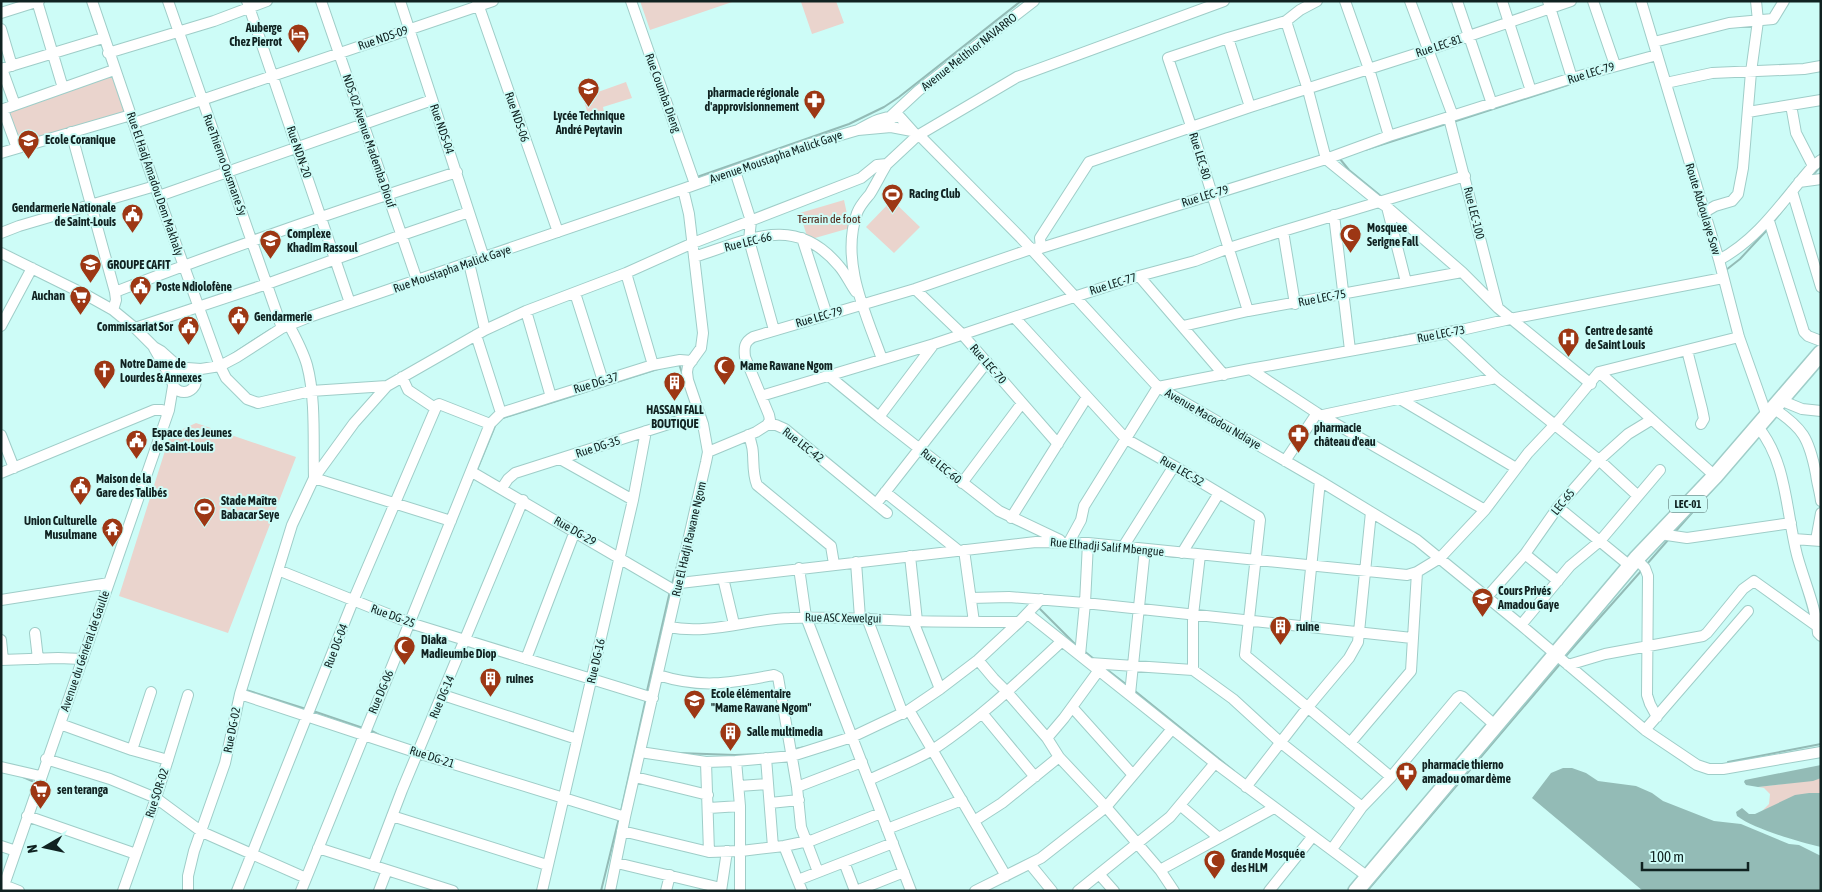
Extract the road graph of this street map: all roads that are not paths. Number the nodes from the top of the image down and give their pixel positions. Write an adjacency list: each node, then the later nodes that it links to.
1 (38, 1): 24 (street); 36 (street)
2 (92, 1): 32 (street, Rue El Hadj Amadou Dem Makhaly)
3 (168, 1): 30 (street, RueThierno Ousmane Sy)
4 (267, 1): 21 (street)
5 (321, 1): 38 (street, NDS-02 Avenue Mademba Diouf)
6 (400, 1): 29 (street, Rue NDS-04)
7 (493, 1): 22 (street, Rue NDS-09)
8 (631, 1): 81 (street, Rue Coumba Dieng)
9 (1034, 1): 64 (street, Avenue Melthior NAVARRO)
10 (1224, 1): 68 (street)
11 (1317, 1): 25 (street)
12 (1345, 1): 44 (street)
13 (1410, 1): 35 (street, Rue LEC-100)
14 (1457, 1): 31 (street)
15 (1502, 1): 27 (street)
16 (1571, 1): 23 (street, Rue LEC-81)
17 (1593, 1): 40 (street)
18 (1641, 1): 34 (street, Route Abdoulaye Sow)
19 (1756, 1): 26 (street)
20 (1784, 1): 26 (street)
21 (248, 4): 30 (street); 47 (street, Rue NDN-20)
22 (477, 4): 29 (street, Rue NDS-09); 97 (street, Rue NDS-06)
23 (1550, 5): 27 (street, Rue LEC-81); 48 (street)
24 (1, 12)
25 (1286, 21): 33 (street); 51 (street)
26 (1758, 21): 34 (street); 46 (street)
27 (1509, 23): 31 (street, Rue LEC-81); 52 (street)
28 (1, 29): 41 (street)
29 (409, 29): 38 (street, Rue NDS-09); 53 (street, Rue NDS-04)
30 (178, 32): 37 (street); 55 (street, RueThierno Ousmane Sy)
31 (1469, 36): 35 (street, Rue LEC-81); 56 (street)
32 (103, 38): 36 (street); 37 (street, Rue El Hadj Amadou Dem Makhaly)
33 (1228, 38): 59 (street); 66 (street, Rue LEC-80)
34 (1654, 42): 39 (street, Route Abdoulaye Sow)
35 (1428, 50): 44 (street, Rue LEC-81); 62 (street, Rue LEC-100)
36 (52, 53): 41 (street); 50 (street)
37 (108, 53): 45 (street, Rue El Hadj Amadou Dem Makhaly)
38 (339, 53): 47 (street, Rue NDS-09); 65 (street, NDS-02 Avenue Mademba Diouf)
39 (1657, 55): 40 (street, Rue LEC-79); 49 (street, Route Abdoulaye Sow)
40 (1615, 65): 48 (street, Rue LEC-79)
41 (12, 66): 43 (street)
42 (1821, 66): 46 (street)
43 (1, 69): 57 (street)
44 (1369, 69): 51 (street, Rue LEC-81); 69 (street)
45 (114, 70): 50 (street); 63 (street, Rue El Hadj Amadou Dem Makhaly)
46 (1751, 72): 49 (street); 61 (street)
47 (273, 77): 55 (street, Rue NDS-09); 70 (street, Rue NDN-20)
48 (1572, 78): 52 (street, Rue LEC-79)
49 (1666, 83): 91 (street, Route Abdoulaye Sow)
50 (63, 88): 57 (street)
51 (1308, 90): 59 (street, Rue LEC-81); 73 (street)
52 (1532, 91): 56 (street, Rue LEC-79)
53 (432, 100): 65 (street); 78 (street, Rue NDS-04)
54 (1821, 100): 58 (street)
55 (202, 101): 63 (street, Rue NDS-09); 77 (street, RueThierno Ousmane Sy)
56 (1492, 104): 62 (street, Rue LEC-79)
57 (15, 105): 60 (street)
58 (1791, 105): 61 (street); 74 (street)
59 (1250, 107): 66 (street, Rue LEC-81)
60 (2, 110): 71 (street)
61 (1748, 112): 91 (street)
62 (1451, 117): 69 (street, Rue LEC-79); 79 (street, Rue LEC-100)
63 (133, 119): 67 (street, Rue NDS-09); 82 (street, Rue El Hadj Amadou Dem Makhaly)
64 (895, 122): 68 (street); 76 (street, Avenue Moustapha Malick Gaye)
65 (363, 123): 70 (street); 85 (street, NDS-02 Avenue Mademba Diouf)
66 (1191, 126): 86 (street, Rue LEC-80); 105 (street, Rue LEC-81)
67 (71, 132): 71 (street, Rue NDS-09); 89 (street)
68 (915, 134): 75 (street); 105 (street, Avenue Macodou Ndiaye)
69 (1389, 136): 73 (street, Rue LEC-79)
70 (297, 147): 77 (street); 93 (street, Rue NDN-20)
71 (17, 148): 72 (street, Rue NDS-09)
72 (1, 153)
73 (1326, 159): 86 (street, Rue LEC-79); 88 (street)
74 (1817, 163): 83 (street)
75 (887, 164): 94 (street); 128 (street)
76 (735, 171): 81 (street, Avenue Moustapha Malick Gaye); 94 (street)
77 (228, 172): 87 (street); 102 (street, RueThierno Ousmane Sy)
78 (457, 172): 85 (street); 90 (street, Rue NDS-04)
79 (1465, 176): 88 (street, Rue LEC-77); 131 (street, Rue LEC-100)
80 (1821, 179): 83 (street)
81 (696, 184): 84 (street, Rue Moustapha Malick Gaye)
82 (155, 186): 87 (street, Rue El Hadj Amadou Dem Makhaly); 89 (street)
83 (1795, 187): 95 (street); 121 (street)
84 (683, 189): 97 (street, Rue Moustapha Malick Gaye); 103 (street, Rue El Hadji Rawane Ngom)
85 (388, 194): 93 (street); 99 (street, NDS-02 Avenue Mademba Diouf)
86 (1212, 194): 104 (street, Rue LEC-80); 105 (street, Rue LEC-79)
87 (159, 196): 112 (street, Rue El Hadj Amadou Dem Makhaly)
88 (1383, 204): 92 (street, Rue LEC-77); 114 (street); 119 (street)
89 (92, 205): 98 (street); 123 (street)
90 (469, 212): 99 (street); 109 (street, Rue NDS-04)
91 (1704, 213): 110 (street, Route Abdoulaye Sow)
92 (1334, 215): 96 (street, Rue LEC-77); 125 (street)
93 (321, 217): 102 (street); 108 (street, Rue NDN-20)
94 (751, 221): 101 (street); 103 (street)
95 (1769, 221): 110 (street); 148 (street)
96 (1283, 231): 104 (street, Rue LEC-77); 129 (street)
97 (558, 232): 109 (street, Rue Moustapha Malick Gaye)
98 (1, 233)
99 (402, 235): 108 (street); 118 (street, NDS-02 Avenue Mademba Diouf)
100 (802, 238): 101 (street, Rue LEC-66); 128 (street, Rue LEC-66); 135 (street)
101 (749, 240): 107 (street, Rue LEC-66); 142 (street)
102 (252, 242): 112 (street); 120 (street, RueThierno Ousmane Sy)
103 (693, 243): 107 (street, Rue El Hadji Rawane Ngom); 115 (street)
104 (1229, 248): 116 (street, Rue LEC-77); 134 (street, Rue LEC-80)
105 (1036, 249): 122 (street, Rue LEC-79); 126 (street, Avenue Macodou Ndiaye)
106 (1, 253): 113 (street)
107 (694, 257): 155 (street, Rue El Hadji Rawane Ngom)
108 (335, 258): 120 (street); 127 (street, Rue NDN-20)
109 (484, 258): 111 (street, Rue Moustapha Malick Gaye)
110 (1719, 260): 117 (street, Route Abdoulaye Sow)
111 (469, 263): 118 (street, Rue Moustapha Malick Gaye); 143 (street)
112 (184, 265): 123 (street); 130 (street, Rue El Hadj Amadou Dem Makhaly)
113 (32, 268): 132 (street); 138 (street)
114 (1462, 272): 119 (street, Rue LEC-75); 131 (street)
115 (626, 273): 124 (street); 157 (street)
116 (1139, 276): 126 (street, Rue LEC-77); 139 (street)
117 (1722, 278): 137 (street, Rue LEC-73); 147 (street, Route Abdoulaye Sow)
118 (417, 280): 127 (street, Rue Moustapha Malick Gaye)
119 (1406, 282): 125 (street, Rue LEC-75)
120 (267, 284): 130 (street); 140 (street, RueThierno Ousmane Sy)
121 (1821, 287)
122 (915, 289): 128 (street, Rue LEC-79); 145 (street, Rue LEC-70)
123 (115, 292): 132 (street)
124 (575, 293): 133 (street); 166 (street)
125 (1343, 294): 129 (street, Rue LEC-75); 151 (street)
126 (1074, 297): 136 (street, Rue LEC-77); 171 (street, Avenue Macodou Ndiaye)
127 (350, 303): 140 (street, Rue Moustapha Malick Gaye)
128 (863, 304): 135 (street, Rue LEC-79); 154 (street)
129 (1295, 304): 134 (street, Rue LEC-75)
130 (198, 306): 141 (street); 158 (street, Rue El Hadj Amadou Dem Makhaly)
131 (1498, 308): 137 (street)
132 (113, 310): 141 (street)
133 (526, 310): 143 (street); 175 (street)
134 (1248, 312): 139 (street, Rue LEC-75)
135 (827, 315): 142 (street, Rue LEC-79)
136 (1015, 318): 145 (street, Rue LEC-77); 176 (street, Rue LEC-52)
137 (1510, 319): 144 (street, Rue LEC-73); 168 (street)
138 (1, 326)
139 (1183, 326): 162 (street)
140 (286, 327): 158 (street, Rue Moustapha Malick Gaye); 172 (street, RueThierno Ousmane Sy)
141 (135, 328): 150 (street)
142 (774, 330): 146 (street, Rue LEC-79)
143 (481, 332): 164 (street); 183 (street)
144 (1448, 333): 151 (street, Rue LEC-73); 165 (street)
145 (962, 334): 149 (street, Rue LEC-77); 156 (street, Rue LEC-70)
146 (752, 337): 174 (street, Rue LEC-42)
147 (1739, 337): 152 (street); 182 (street, Route Abdoulaye Sow)
148 (1821, 342)
149 (934, 344): 154 (street, Rue LEC-77); 186 (street)
150 (154, 347): 159 (street); 167 (street)
151 (1350, 350): 160 (street, Rue LEC-73)
152 (1687, 350): 161 (street); 189 (street)
153 (1821, 353): 182 (highway, LEC-01)
154 (882, 359): 163 (street, Rue LEC-77)
155 (692, 361): 157 (street, Rue DG-37); 184 (street, Rue El Hadji Rawane Ngom)
156 (987, 362): 178 (street, Rue LEC-70); 197 (street)
157 (653, 366): 166 (street, Rue DG-37)
158 (217, 367): 159 (street, Rue Moustapha Malick Gaye); 169 (street, Rue Moustapha Malick Gaye); 172 (street, Rue El Hadj Amadou Dem Makhaly)
159 (183, 368): 167 (street); 169 (street)
160 (1250, 369): 162 (street, Rue LEC-73); 185 (street)
161 (1599, 372): 168 (street, Rue Elhadji Salif Mbengue); 187 (street)
162 (1224, 375): 171 (street, Rue LEC-73)
163 (829, 376): 174 (street, Rue LEC-77); 186 (street, Rue LEC-60)
164 (402, 377): 170 (street); 179 (street)
165 (1496, 378): 177 (street); 191 (street)
166 (603, 381): 175 (street, Rue DG-37)
167 (172, 382): 173 (street); 180 (street, Avenue du Général de Gaulle)
168 (1591, 384): 191 (street, Rue Elhadji Salif Mbengue)
169 (195, 385): 173 (street)
170 (386, 386): 172 (street); 209 (street)
171 (1158, 387): 195 (street); 201 (street, Avenue Macodou Ndiaye)
172 (311, 391): 209 (street, RueThierno Ousmane Sy)
173 (184, 392): 180 (street, Avenue du Général de Gaulle)
174 (761, 396): 190 (street, Rue LEC-42)
175 (551, 397): 183 (street, Rue DG-37)
176 (1087, 397): 195 (street, Rue LEC-52); 196 (street)
177 (1400, 400): 185 (street); 204 (street)
178 (1022, 403): 196 (street, Rue LEC-70); 211 (street)
179 (437, 406): 188 (street); 219 (street, Rue DG-04)
180 (168, 411): 203 (street); 256 (street, Avenue du Général de Gaulle)
181 (1821, 411): 182 (street)
182 (1769, 413): 208 (highway, LEC-01); 218 (street); 228 (street, Route Abdoulaye Sow)
183 (501, 414): 188 (street, Rue DG-06)
184 (700, 414): 192 (street, Rue DG-35); 198 (street, Rue El Hadji Rawane Ngom)
185 (1320, 414): 201 (street); 222 (street)
186 (879, 417): 197 (street, Rue LEC-60)
187 (1651, 420): 200 (street, LEC-65); 208 (street)
188 (490, 424): 206 (street, Rue DG-06)
189 (1701, 424)
190 (768, 425): 194 (street); 220 (street, Rue LEC-42)
191 (1554, 426): 200 (street); 204 (street, Rue Elhadji Salif Mbengue)
192 (646, 431): 199 (street, Rue DG-35); 217 (street, Rue DG-16)
193 (1, 434): 203 (street)
194 (748, 435): 198 (street); 248 (street)
195 (1126, 439): 202 (street, Rue LEC-52); 234 (street)
196 (1058, 444): 226 (street)
197 (920, 448): 211 (street, Rue LEC-60); 213 (street)
198 (708, 452): 257 (street, Rue El Hadji Rawane Ngom)
199 (560, 459): 212 (street, Rue DG-35); 217 (street)
200 (1599, 460): 215 (street); 221 (street, LEC-65)
201 (1284, 461): 210 (street, Avenue Macodou Ndiaye)
202 (1174, 466): 214 (street, Rue LEC-52); 236 (street)
203 (14, 468): 207 (street)
204 (1516, 468): 222 (street, Rue Elhadji Salif Mbengue)
205 (1660, 470): 215 (street)
206 (472, 472): 212 (street, Rue DG-29); 227 (street, Rue DG-06)
207 (1, 473)
208 (1715, 476): 230 (highway, LEC-01)
209 (314, 478): 219 (street); 251 (street, Rue DG-02)
210 (1320, 480): 223 (street, Avenue Macodou Ndiaye); 249 (street)
211 (962, 483): 226 (street, Rue LEC-60)
212 (502, 488): 216 (street, Rue DG-29)
213 (885, 492): 220 (street); 238 (street)
214 (1219, 493): 239 (street); 245 (street, Rue LEC-52)
215 (1638, 496): 233 (street)
216 (523, 500): 229 (street, Rue DG-29); 284 (street, Rue DG-14)
217 (633, 500): 243 (street, Rue DG-16)
218 (1821, 501)
219 (396, 503): 227 (street); 262 (street, Rue DG-04)
220 (876, 504): 224 (street, Rue LEC-42)
221 (1558, 507): 233 (street); 240 (street, LEC-65)
222 (1485, 510): 244 (street, Rue Elhadji Salif Mbengue)
223 (1371, 512): 244 (street, Avenue Macodou Ndiaye); 252 (street)
224 (887, 513)
225 (1821, 513): 232 (street)
226 (1011, 518): 234 (street, Rue LEC-60)
227 (451, 521): 272 (street, Rue DG-06)
228 (1791, 523): 230 (street); 231 (street, Route Abdoulaye Sow)
229 (574, 530): 243 (street, Rue DG-29); 291 (street)
230 (1660, 534): 247 (highway, LEC-01)
231 (1794, 539): 232 (street); 279 (street, Route Abdoulaye Sow)
232 (1818, 540)
233 (1600, 541): 247 (street); 255 (street)
234 (1066, 542): 235 (street, Rue Elhadji Salif Mbengue); 238 (street, Rue Elhadji Salif Mbengue)
235 (1088, 543): 236 (street, Rue Elhadji Salif Mbengue); 263 (street)
236 (1124, 546): 237 (street, Rue Elhadji Salif Mbengue)
237 (1145, 549): 239 (street, Rue Elhadji Salif Mbengue); 264 (street)
238 (961, 550): 242 (street, Rue Elhadji Salif Mbengue); 259 (street)
239 (1182, 554): 241 (street, Rue Elhadji Salif Mbengue)
240 (1525, 554): 255 (street); 258 (street, LEC-65)
241 (1200, 555): 245 (street, Rue Elhadji Salif Mbengue); 267 (street)
242 (910, 556): 246 (street, Rue Elhadji Salif Mbengue); 270 (street)
243 (620, 557): 257 (street, Rue DG-29); 300 (street, Rue DG-16)
244 (1440, 558): 253 (street, Rue Elhadji Salif Mbengue); 258 (street, Avenue Macodou Ndiaye)
245 (1254, 560): 249 (street, Rue Elhadji Salif Mbengue); 271 (street, Rue LEC-52)
246 (856, 562): 248 (street, Rue Elhadji Salif Mbengue); 269 (street)
247 (1633, 563): 286 (street); 288 (highway, LEC-01)
248 (834, 564): 250 (street, Rue Elhadji Salif Mbengue)
249 (1310, 566): 252 (street, Rue Elhadji Salif Mbengue); 278 (street)
250 (799, 568): 254 (street, Rue Elhadji Salif Mbengue); 268 (street)
251 (278, 570): 262 (street, Rue DG-25); 304 (street, Rue DG-02)
252 (1366, 572): 253 (street, Rue Elhadji Salif Mbengue); 281 (street)
253 (1417, 572): 282 (street)
254 (724, 578): 257 (street, Rue Elhadji Salif Mbengue); 275 (street)
255 (1558, 581): 276 (street)
256 (109, 583): 261 (street); 290 (street, Avenue du Général de Gaulle)
257 (679, 587): 277 (street, Rue El Hadji Rawane Ngom)
258 (1487, 597): 276 (street, Avenue Macodou Ndiaye)
259 (970, 598): 260 (street); 273 (street)
260 (1041, 599): 263 (street); 266 (street)
261 (1, 600)
262 (353, 601): 272 (street, Rue DG-25); 313 (street, Rue DG-04)
263 (1085, 603): 264 (street); 287 (street)
264 (1139, 609): 267 (street); 296 (street)
265 (1748, 611): 314 (street)
266 (1028, 614): 274 (street); 285 (street)
267 (1193, 615): 271 (street); 298 (street)
268 (806, 617): 269 (street, Rue ASC Xewelgui); 275 (street, Rue ASC Xewelgui); 320 (street)
269 (863, 618): 270 (street, Rue ASC Xewelgui); 311 (street)
270 (915, 621): 273 (street, Rue ASC Xewelgui); 301 (street)
271 (1248, 621): 278 (street); 309 (street, Rue LEC-52)
272 (410, 622): 284 (street, Rue DG-25); 319 (street, Rue DG-06)
273 (974, 622): 274 (street, Rue ASC Xewelgui)
274 (1019, 622): 293 (street)
275 (734, 624): 277 (street, Rue ASC Xewelgui)
276 (1521, 625): 288 (street, Avenue Macodou Ndiaye)
277 (669, 627): 299 (street, Rue El Hadji Rawane Ngom)
278 (1305, 627): 281 (street)
279 (1819, 632): 286 (street)
280 (35, 633): 289 (street)
281 (1358, 633): 282 (street); 309 (street)
282 (1412, 638): 324 (street)
283 (1, 640): 292 (street)
284 (466, 641): 291 (street, Rue DG-25); 305 (street, Rue DG-14)
285 (1062, 641): 287 (street); 303 (street)
286 (1648, 647): 295 (street); 314 (street)
287 (1080, 655): 294 (street)
288 (1556, 656): 295 (street, Avenue Macodou Ndiaye); 316 (highway, LEC-01)
289 (38, 659): 290 (street); 292 (street)
290 (83, 659): 315 (street, Avenue du Général de Gaulle)
291 (526, 659): 300 (street, Rue DG-25)
292 (2, 660)
293 (978, 660): 301 (street); 303 (street)
294 (1090, 664): 296 (street); 297 (street)
295 (1568, 665): 318 (street, Avenue Macodou Ndiaye)
296 (1133, 666): 298 (street); 306 (street)
297 (1099, 670): 306 (street); 310 (street)
298 (1193, 670): 323 (street)
299 (658, 674): 308 (street, Rue El Hadji Rawane Ngom); 330 (street)
300 (592, 678): 308 (street, Rue DG-25); 322 (street, Rue DG-16)
301 (940, 689): 311 (street)
302 (151, 692): 325 (street)
303 (1007, 692): 312 (street); 321 (street)
304 (240, 694): 313 (street, Rue DG-21); 369 (street, Rue DG-02)
305 (443, 694): 322 (street); 329 (street, Rue DG-14)
306 (1130, 694): 317 (street)
307 (188, 695): 334 (street, Rue SOR-02)
308 (653, 698): 327 (street, Rue El Hadji Rawane Ngom)
309 (1308, 707): 323 (street); 324 (street)
310 (1072, 708): 321 (street); 340 (street)
311 (906, 712): 320 (street); 326 (street)
312 (982, 713): 326 (street); 343 (street)
313 (308, 716): 319 (street, Rue DG-21); 385 (street, Rue DG-04)
314 (1657, 716): 318 (street)
315 (60, 724): 325 (street); 333 (street, Avenue du Général de Gaulle)
316 (1496, 726): 344 (street); 398 (highway, LEC-01)
317 (1172, 730): 338 (street); 340 (street)
318 (1645, 730): 328 (street, Avenue Macodou Ndiaye)
319 (363, 734): 329 (street, Rue DG-21); 378 (street, Rue DG-06)
320 (852, 737): 330 (street); 337 (street)
321 (1047, 738): 332 (street)
322 (578, 739): 352 (street, Rue DG-16)
323 (1280, 742): 349 (street); 358 (street)
324 (1350, 743): 344 (street)
325 (132, 750): 334 (street)
326 (932, 750): 345 (street); 354 (street)
327 (640, 752): 336 (street); 342 (street, Rue El Hadji Rawane Ngom)
328 (1821, 752)
329 (418, 753): 352 (street, Rue DG-21); 364 (street, Rue DG-14)
330 (792, 756): 331 (street); 348 (street)
331 (766, 758): 335 (street); 346 (street)
332 (1059, 758): 343 (street); 360 (street)
333 (46, 759): 341 (street, Avenue du Général de Gaulle); 351 (street)
334 (168, 760): 351 (street, Rue SOR-02)
335 (736, 761): 336 (street); 347 (street)
336 (706, 762): 350 (street)
337 (862, 762): 345 (street); 348 (street)
338 (1215, 763): 349 (street); 357 (street)
339 (1, 767): 341 (street)
340 (1133, 775): 360 (street)
341 (40, 776): 363 (street, Avenue du Général de Gaulle)
342 (635, 777): 350 (street); 365 (street, Rue El Hadji Rawane Ngom)
343 (1035, 777): 366 (street)
344 (1391, 777): 358 (street)
345 (869, 780): 362 (street)
346 (768, 784): 347 (street); 355 (street)
347 (739, 786): 356 (street)
348 (797, 786): 353 (street)
349 (1246, 787): 361 (street)
350 (708, 795): 359 (street)
351 (156, 798): 369 (street); 384 (street, Rue SOR-02)
352 (563, 798): 365 (street, Rue DG-21); 389 (street, Rue DG-16)
353 (798, 800): 355 (street); 372 (street)
354 (962, 800): 366 (street); 367 (street)
355 (770, 802): 377 (street)
356 (740, 806): 359 (street); 382 (street)
357 (1181, 806): 371 (street); 374 (street)
358 (1362, 807): 379 (street)
359 (709, 808): 383 (street)
360 (1106, 808): 374 (street); 388 (street)
361 (1274, 808): 370 (street); 371 (street)
362 (881, 813): 367 (street); 372 (street)
363 (27, 816): 380 (street, Avenue du Général de Gaulle); 384 (street)
364 (392, 816): 389 (street); 390 (street, Rue DG-14)
365 (625, 817): 368 (street, Rue El Hadji Rawane Ngom)
366 (974, 821): 397 (street)
367 (887, 829): 373 (street)
368 (622, 831): 383 (street); 387 (street, Rue El Hadji Rawane Ngom)
369 (202, 832): 385 (street); 406 (street, Rue DG-02)
370 (1313, 836): 379 (street); 422 (street)
371 (1218, 838): 392 (street)
372 (806, 842): 376 (street); 393 (street)
373 (893, 843): 386 (street); 394 (street)
374 (1138, 844): 392 (street); 395 (street)
375 (1, 846): 380 (street)
376 (784, 846): 377 (street); 400 (street)
377 (773, 847): 382 (street)
378 (318, 848): 390 (street); 399 (street, Rue DG-06)
379 (1332, 849): 398 (street)
380 (16, 851): 401 (street, Avenue du Général de Gaulle)
381 (727, 851): 382 (street); 383 (street); 402 (street)
382 (741, 851): 413 (street)
383 (709, 852)
384 (136, 854): 405 (street, Rue SOR-02)
385 (252, 855): 399 (street); 407 (street, Rue DG-04)
386 (844, 862): 393 (street); 415 (street)
387 (617, 863): 396 (street); 411 (street, Rue El Hadji Rawane Ngom)
388 (1030, 864): 397 (street); 418 (street)
389 (547, 865): 410 (street, Rue DG-16)
390 (373, 866): 391 (street)
391 (387, 870): 403 (street); 409 (street)
392 (1160, 870): 421 (street)
393 (818, 872): 400 (street)
394 (904, 872): 415 (street); 416 (street)
395 (1100, 874): 419 (street); 420 (street)
396 (670, 875): 402 (street); 412 (street)
397 (1006, 876): 417 (street)
398 (1368, 877): 423 (highway, LEC-01)
399 (306, 878): 408 (street, Rue DG-06)
400 (798, 880): 414 (street)
401 (2, 887): 404 (street)
402 (721, 889)
403 (446, 890)
404 (19, 891)
405 (123, 891)
406 (188, 891)
407 (237, 891)
408 (300, 891)
409 (379, 891)
410 (542, 891)
411 (610, 891)
412 (666, 891)
413 (740, 891)
414 (802, 891)
415 (856, 891)
416 (911, 891)
417 (975, 891)
418 (1052, 891)
419 (1078, 891)
420 (1114, 891)
421 (1174, 891)
422 (1269, 891)
423 (1356, 891)

